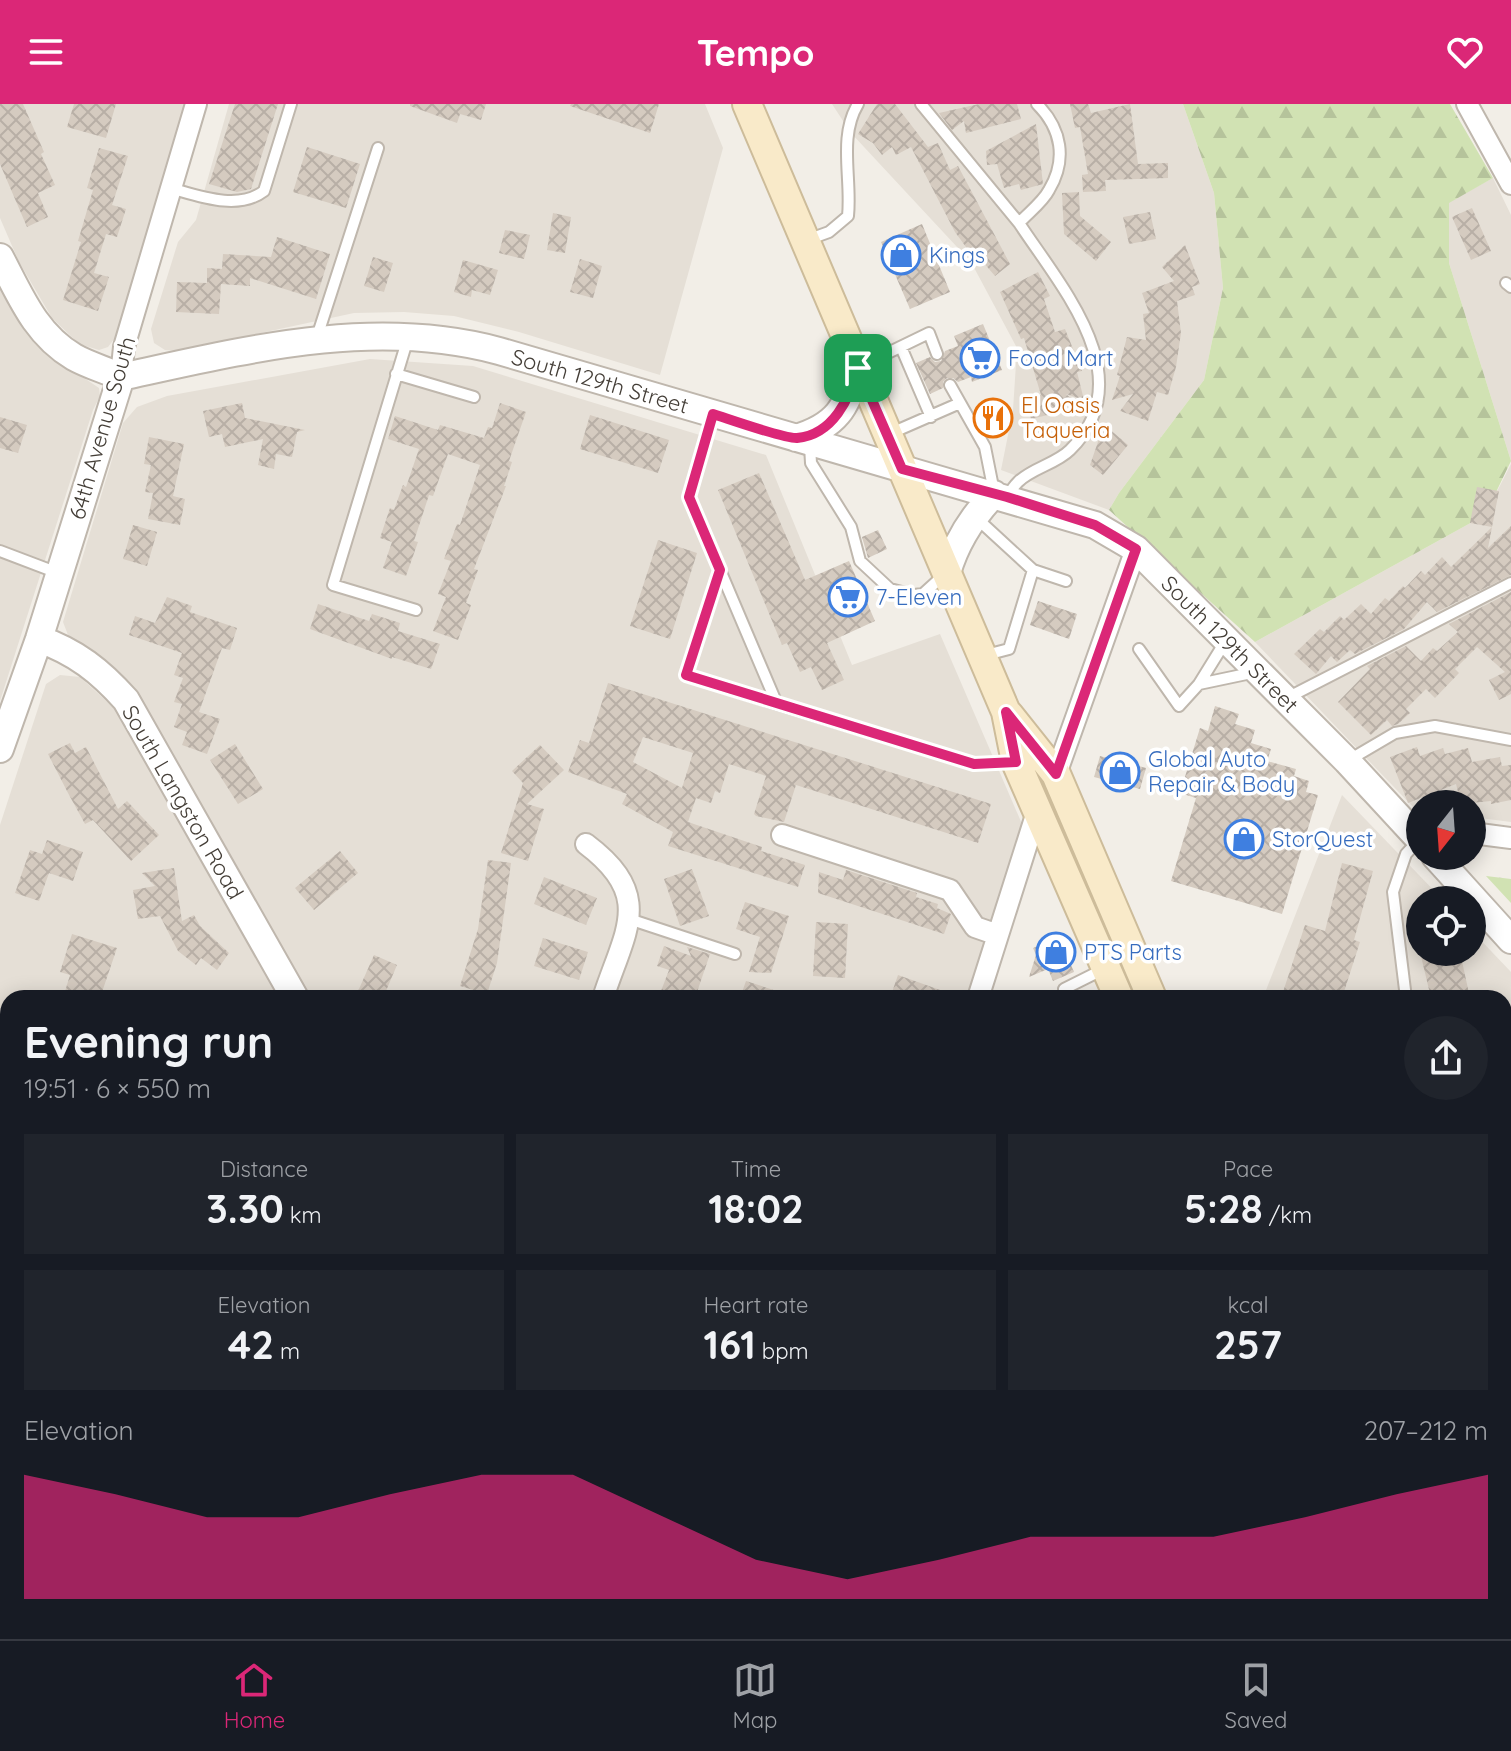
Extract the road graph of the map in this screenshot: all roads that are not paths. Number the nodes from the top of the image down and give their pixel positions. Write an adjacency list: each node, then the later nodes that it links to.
1 (196, 104): 10 (street, 64th Avenue South)
2 (291, 104): 10 (lane)
3 (858, 104): 12 (lane)
4 (921, 104): 11 (lane)
5 (1037, 104): 11 (lane)
6 (1467, 104): 9 (street)
7 (742, 106): 12 (main road)
8 (378, 148): 15 (lane)
9 (1511, 184)
10 (170, 188): 20 (street, 64th Avenue South)
11 (1019, 223): 29 (lane)
12 (805, 241): 18 (main road)
13 (0, 257): 20 (street)
14 (408, 336): 15 (street, South 129th Street); 19 (lane); 24 (street, South 129th Street)
15 (316, 340): 20 (street, South 129th Street)
16 (901, 347): 17 (lane); 18 (lane); 25 (lane)
17 (937, 354)
18 (858, 368): 26 (main road); 27 (street)
19 (396, 374): 22 (lane); 38 (lane)
20 (121, 377): 35 (street, 64th Avenue South)
21 (950, 385): 23 (lane)
22 (474, 397)
23 (960, 403): 25 (lane); 29 (lane)
24 (713, 414): 27 (street, South 129th Street); 32 (lane)
25 (931, 417): 26 (lane)
26 (889, 434): 28 (main road)
27 (803, 440): 28 (street, South 129th Street); 34 (lane)
28 (902, 469): 29 (street, South 129th Street); 34 (main road)
29 (992, 502): 30 (street, South 129th Street); 33 (lane); 34 (street)
30 (1136, 549): 40 (street, South 129th Street); 52 (street)
31 (0, 551): 35 (lane)
32 (720, 570): 46 (lane); 46 (lane)
33 (1033, 570): 36 (lane); 42 (lane)
34 (947, 573): 42 (main road)
35 (60, 574): 39 (street, 64th Avenue South)
36 (1066, 581)
37 (1511, 583): 45 (lane)
38 (416, 610)
39 (39, 639): 48 (street, 64th Avenue South); 66 (street, South Langston Road)
40 (1226, 640): 43 (street, South 129th Street); 44 (lane)
41 (1139, 649): 44 (lane)
42 (982, 656): 47 (main road)
43 (1258, 672): 44 (lane); 45 (street, South 129th Street)
44 (1199, 684)
45 (1285, 699): 50 (street, South 129th Street)
46 (777, 704): 51 (lane)
47 (1006, 712): 51 (main road); 52 (main road)
48 (2, 733)
49 (1511, 740): 50 (lane)
50 (1347, 761): 54 (street, South 129th Street)
51 (1016, 762): 53 (main road)
52 (1056, 774): 71 (main road)
53 (1037, 812): 62 (street); 65 (main road)
54 (1406, 825)
55 (782, 835): 62 (street)
56 (1486, 835): 57 (street)
57 (1511, 838)
58 (586, 844): 61 (street)
59 (1406, 854): 72 (lane)
60 (1448, 870): 63 (street)
61 (629, 919): 64 (lane); 67 (street)
62 (998, 935): 68 (street)
63 (1511, 940)
64 (735, 954)
65 (1106, 969): 69 (lane); 70 (main road)
66 (290, 990)
67 (606, 990)
68 (981, 990)
69 (1065, 990)
70 (1115, 990)
71 (1149, 990)
72 (1405, 990)

